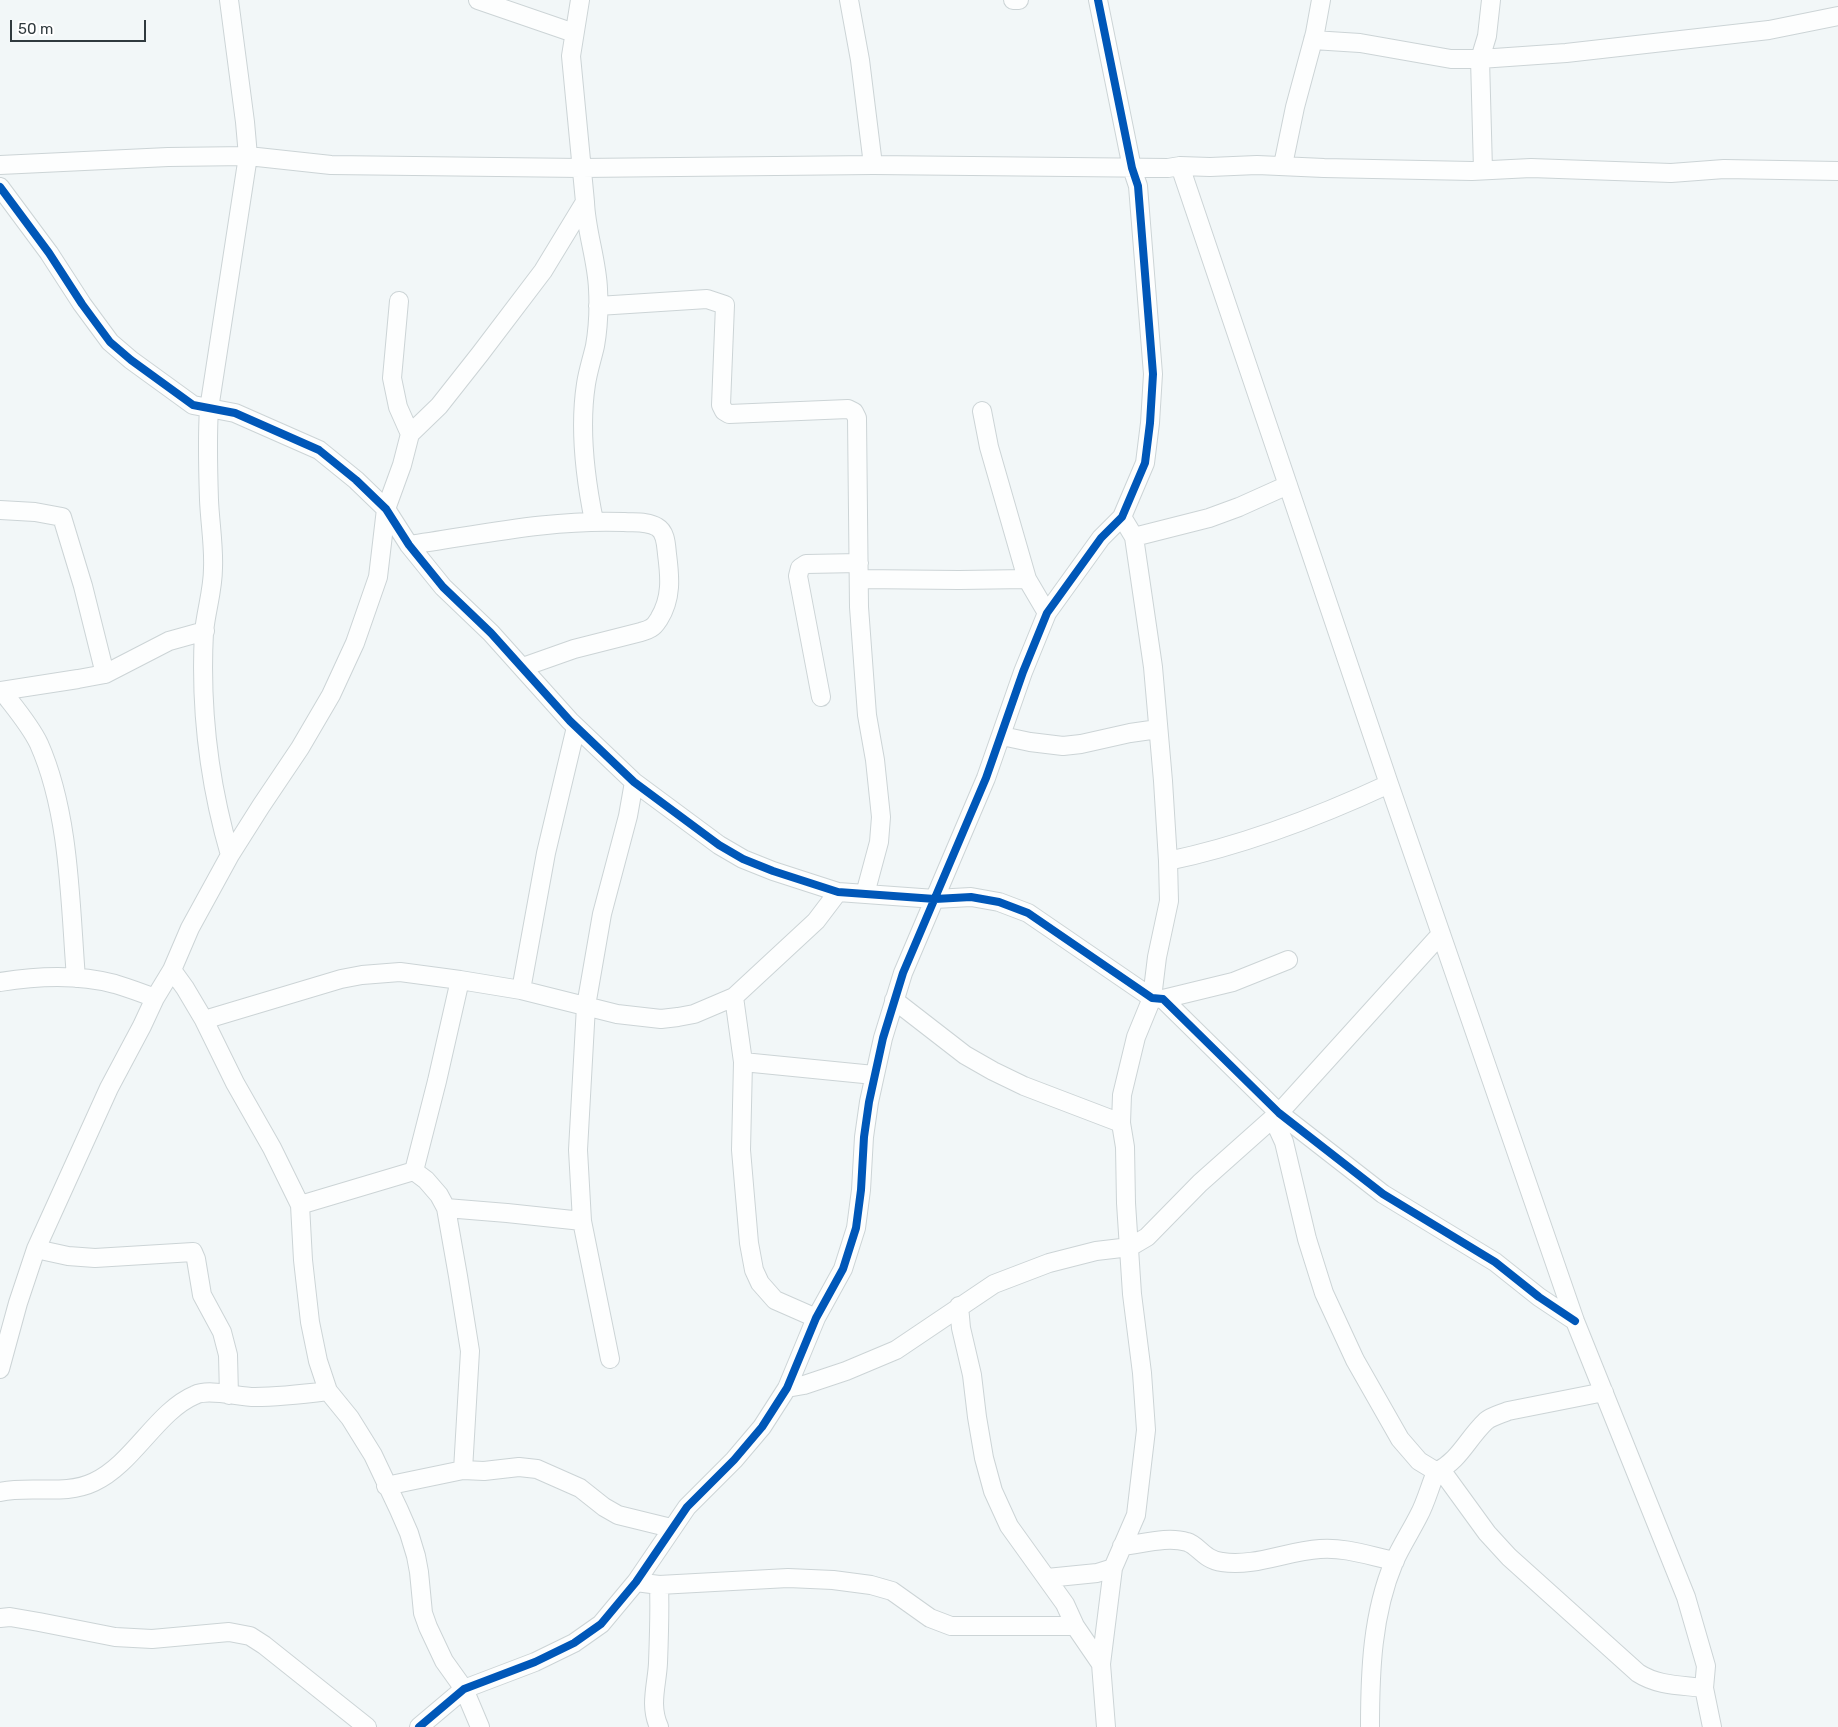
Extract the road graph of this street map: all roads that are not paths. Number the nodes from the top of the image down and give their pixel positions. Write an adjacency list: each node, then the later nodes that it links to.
1 (229, 0): 14 (street)
2 (478, 0): 11 (street)
3 (580, 0): 11 (street)
4 (849, 0): 16 (street)
5 (1013, 0): 6 (street)
6 (1019, 0)
7 (1098, 0): 20 (street)
8 (1321, 0): 12 (street)
9 (1491, 0): 13 (street)
10 (1838, 16): 13 (street)
11 (574, 33): 19 (street)
12 (1312, 40): 13 (street); 17 (street)
13 (1480, 59): 21 (street)
14 (248, 156): 15 (street); 19 (street); 27 (street)
15 (0, 165)
16 (872, 165): 19 (street); 20 (street)
17 (1283, 165): 18 (street); 21 (street)
18 (1180, 166): 20 (street); 30 (street)
19 (581, 168): 24 (street)
20 (1132, 168): 33 (street)
21 (1483, 170): 22 (street)
22 (1838, 171)
23 (0, 187): 27 (street)
24 (585, 202): 26 (street); 29 (street)
25 (399, 301): 29 (street)
26 (598, 306): 34 (street); 37 (street)
27 (209, 408): 31 (street); 40 (street)
28 (982, 411): 38 (street)
29 (410, 434): 31 (street)
30 (1288, 486): 35 (street); 49 (street)
31 (386, 509): 36 (street); 50 (street)
32 (0, 510): 42 (street)
33 (1122, 517): 35 (street); 39 (street)
34 (594, 521): 36 (street); 41 (street)
35 (1134, 537): 46 (street)
36 (409, 544): 41 (street)
37 (859, 571): 38 (street); 44 (street); 53 (street)
38 (1027, 579): 39 (street)
39 (1047, 613): 47 (street)
40 (204, 631): 42 (street); 50 (street)
41 (523, 667): 45 (street)
42 (105, 674): 43 (street)
43 (1, 691): 58 (street)
44 (821, 697)
45 (576, 727): 48 (street); 61 (street)
46 (1158, 729): 47 (street); 51 (street)
47 (1002, 736): 54 (street)
48 (634, 782): 52 (street); 66 (street)
49 (1389, 784): 51 (street); 55 (street)
50 (230, 855): 57 (street)
51 (1168, 862): 64 (street)
52 (838, 892): 53 (street); 62 (street)
53 (865, 894): 54 (street)
54 (935, 899): 64 (street); 65 (street)
55 (1442, 934): 70 (street); 80 (street)
56 (1288, 960): 64 (street)
57 (172, 970): 63 (street); 67 (street)
58 (76, 978): 60 (street); 63 (street)
59 (460, 980): 61 (street); 67 (street); 72 (street)
60 (0, 982)
61 (521, 990): 66 (street)
62 (734, 997): 66 (street); 68 (street)
63 (155, 998): 77 (street)
64 (1158, 999): 70 (street); 71 (street)
65 (894, 1000): 69 (street); 71 (street)
66 (586, 1006): 75 (street)
67 (204, 1020): 73 (street)
68 (743, 1062): 69 (street); 79 (street)
69 (874, 1075): 79 (street)
70 (1276, 1116): 76 (street); 80 (street); 88 (street)
71 (1121, 1123): 76 (street)
72 (414, 1171): 73 (street); 74 (street)
73 (300, 1205): 84 (street)
74 (446, 1208): 75 (street); 87 (street)
75 (582, 1221): 81 (street)
76 (1130, 1248): 78 (street); 92 (street)
77 (36, 1249): 82 (street); 86 (street)
78 (959, 1306): 83 (street); 95 (street)
79 (816, 1318): 83 (street)
80 (1575, 1322): 85 (street)
81 (610, 1359)
82 (0, 1369)
83 (787, 1388): 91 (street)
84 (328, 1391): 86 (street); 89 (street)
85 (1604, 1392): 88 (street); 101 (street)
86 (229, 1396): 90 (street)
87 (463, 1470): 89 (street); 91 (street)
88 (1436, 1472): 93 (street); 101 (street)
89 (386, 1486): 102 (street)
90 (0, 1492)
91 (671, 1528): 96 (street)
92 (1122, 1546): 93 (street); 94 (street)
93 (1395, 1562): 108 (street)
94 (1113, 1568): 95 (street); 100 (street)
95 (1047, 1578): 99 (street)
96 (636, 1582): 97 (street); 102 (street)
97 (659, 1585): 99 (street); 106 (street)
98 (0, 1618): 103 (street)
99 (1075, 1626): 100 (street)
100 (1101, 1664): 107 (street)
101 (1704, 1688): 109 (street)
102 (464, 1689): 104 (street); 105 (street)
103 (367, 1727)
104 (419, 1727)
105 (480, 1727)
106 (659, 1727)
107 (1106, 1727)
108 (1370, 1727)
109 (1712, 1727)

